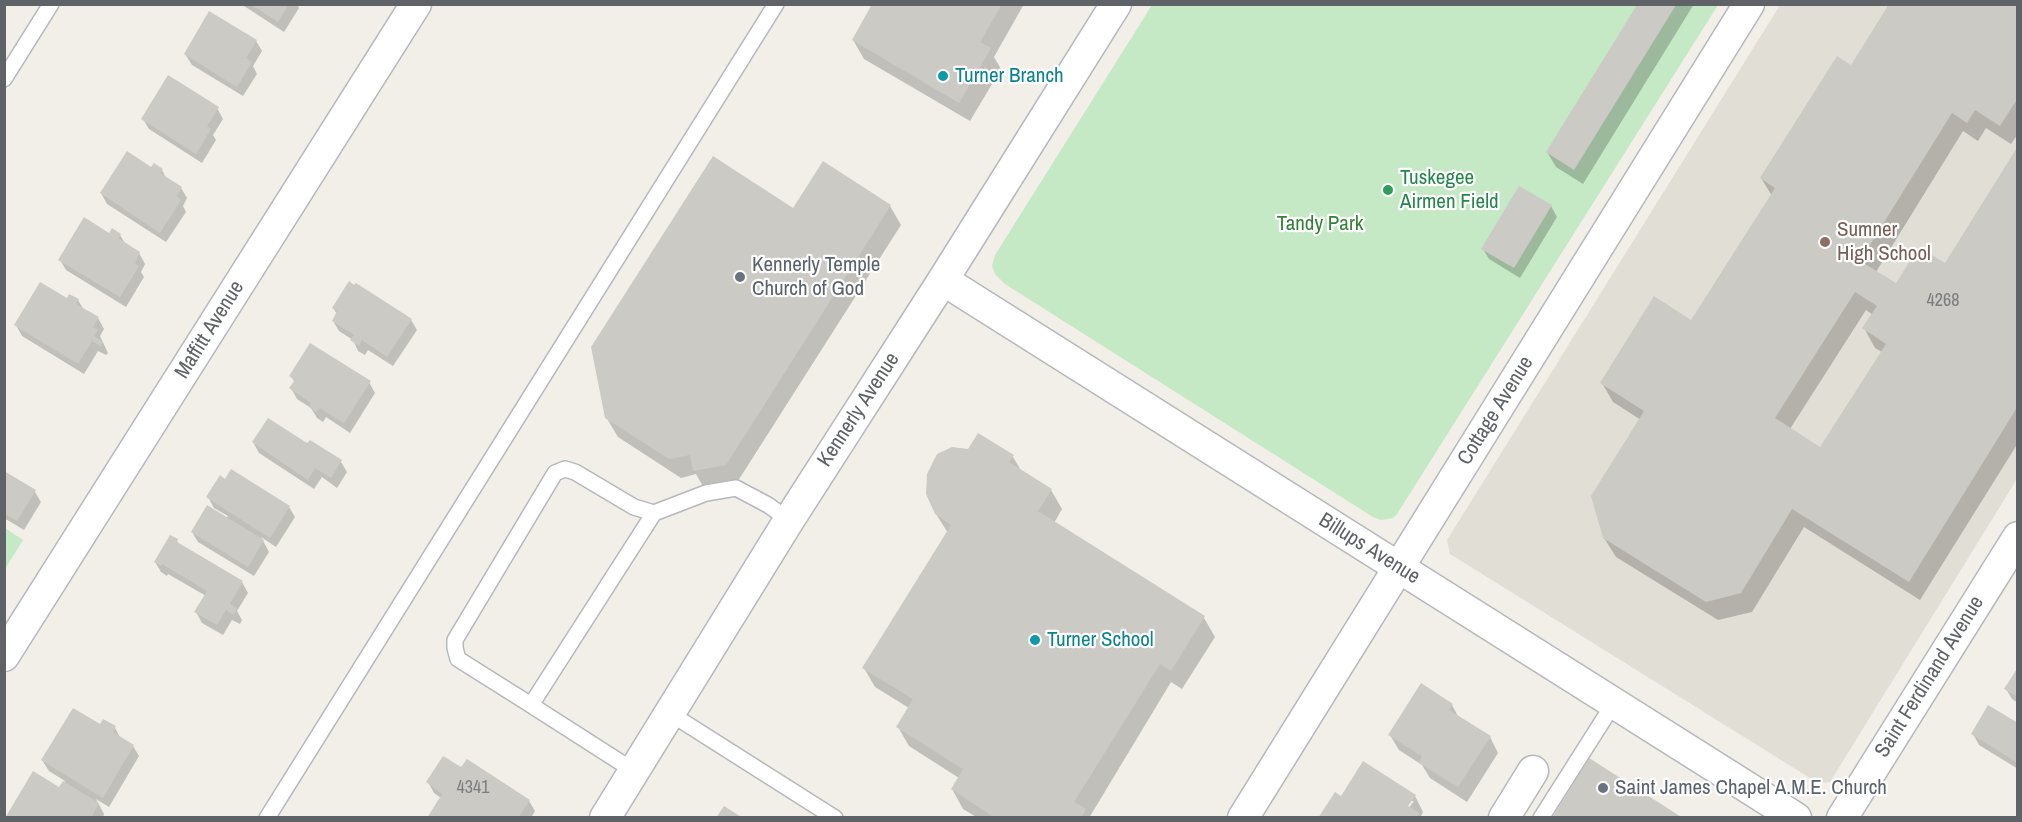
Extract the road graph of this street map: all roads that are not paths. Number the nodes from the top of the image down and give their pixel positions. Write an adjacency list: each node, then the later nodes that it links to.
1 (51, 4): 6 (lane)
2 (416, 4): 12 (street, Maffitt Avenue)
3 (776, 4): 18 (lane)
4 (1116, 4): 7 (street, Kennerly Avenue)
5 (1749, 4): 11 (street, Cottage Avenue)
6 (4, 79)
7 (943, 280): 9 (street, Kennerly Avenue); 11 (street, Billups Avenue)
8 (654, 513): 9 (lane); 14 (lane); 14 (lane)
9 (789, 520): 15 (street, Kennerly Avenue)
10 (2018, 537): 25 (street, Saint Ferdinand Avenue)
11 (1399, 568): 13 (street, Billups Avenue); 21 (street, Cottage Avenue)
12 (4, 656)
13 (1614, 703): 23 (lane); 24 (street, Billups Avenue)
14 (531, 705): 16 (lane)
15 (671, 714): 16 (street, Kennerly Avenue); 20 (lane)
16 (634, 771): 19 (street, Kennerly Avenue)
17 (1533, 771): 22 (street)
18 (267, 818)
19 (605, 818)
20 (836, 818)
21 (1243, 818)
22 (1504, 818)
23 (1541, 818)
24 (1796, 818)
25 (1842, 818)

